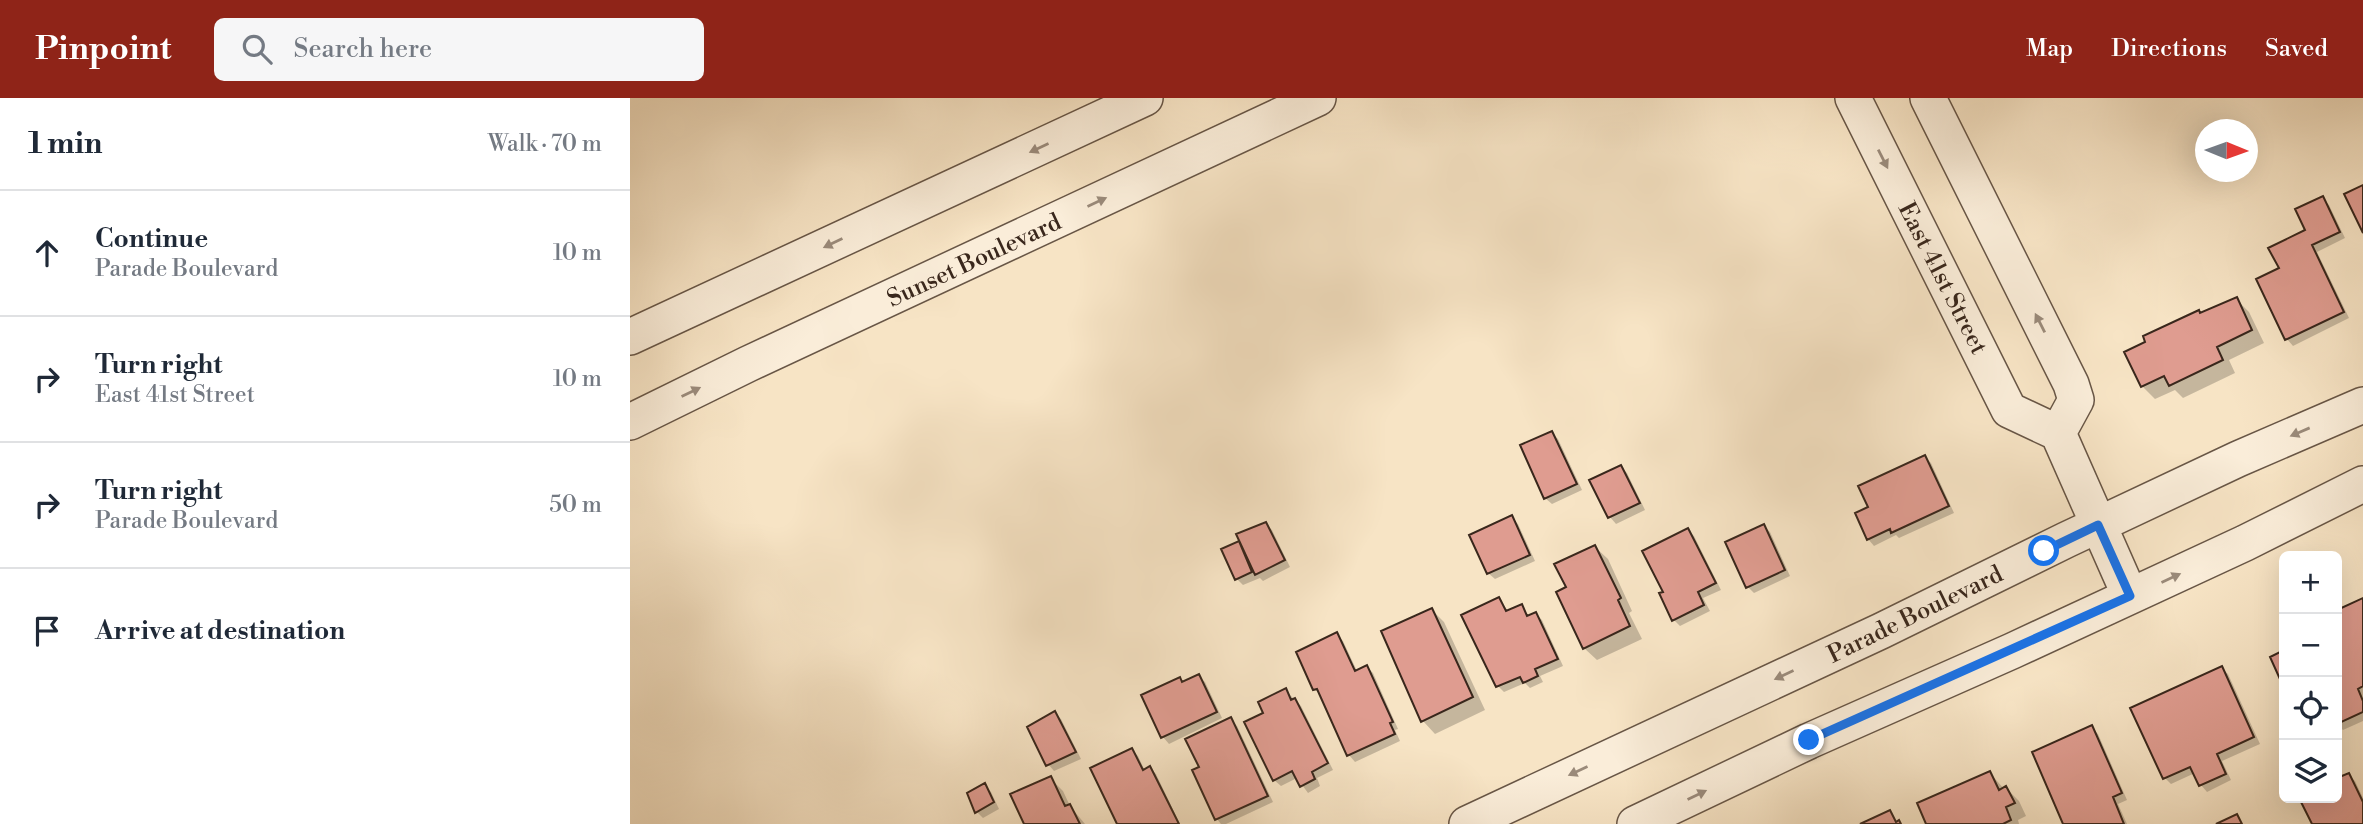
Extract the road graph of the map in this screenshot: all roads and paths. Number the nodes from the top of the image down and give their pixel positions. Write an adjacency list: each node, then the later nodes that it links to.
1 (1145, 98): 5 (street, one-way to 5)
2 (1318, 98): 7 (street, Sunset Boulevard, one-way to 2)
3 (1853, 98): 8 (street, East 41st Street, one-way to 8)
4 (1928, 98): 8 (street, one-way to 4)
5 (630, 337)
6 (2363, 405): 10 (street, Parade Boulevard, one-way to 10)
7 (630, 422)
8 (2058, 433): 10 (street)
9 (2363, 484): 11 (street, one-way to 9)
10 (2098, 525): 11 (street); 12 (street, Parade Boulevard, one-way to 12)
11 (2130, 596): 13 (street, one-way to 11)
12 (1467, 824)
13 (1635, 824)

